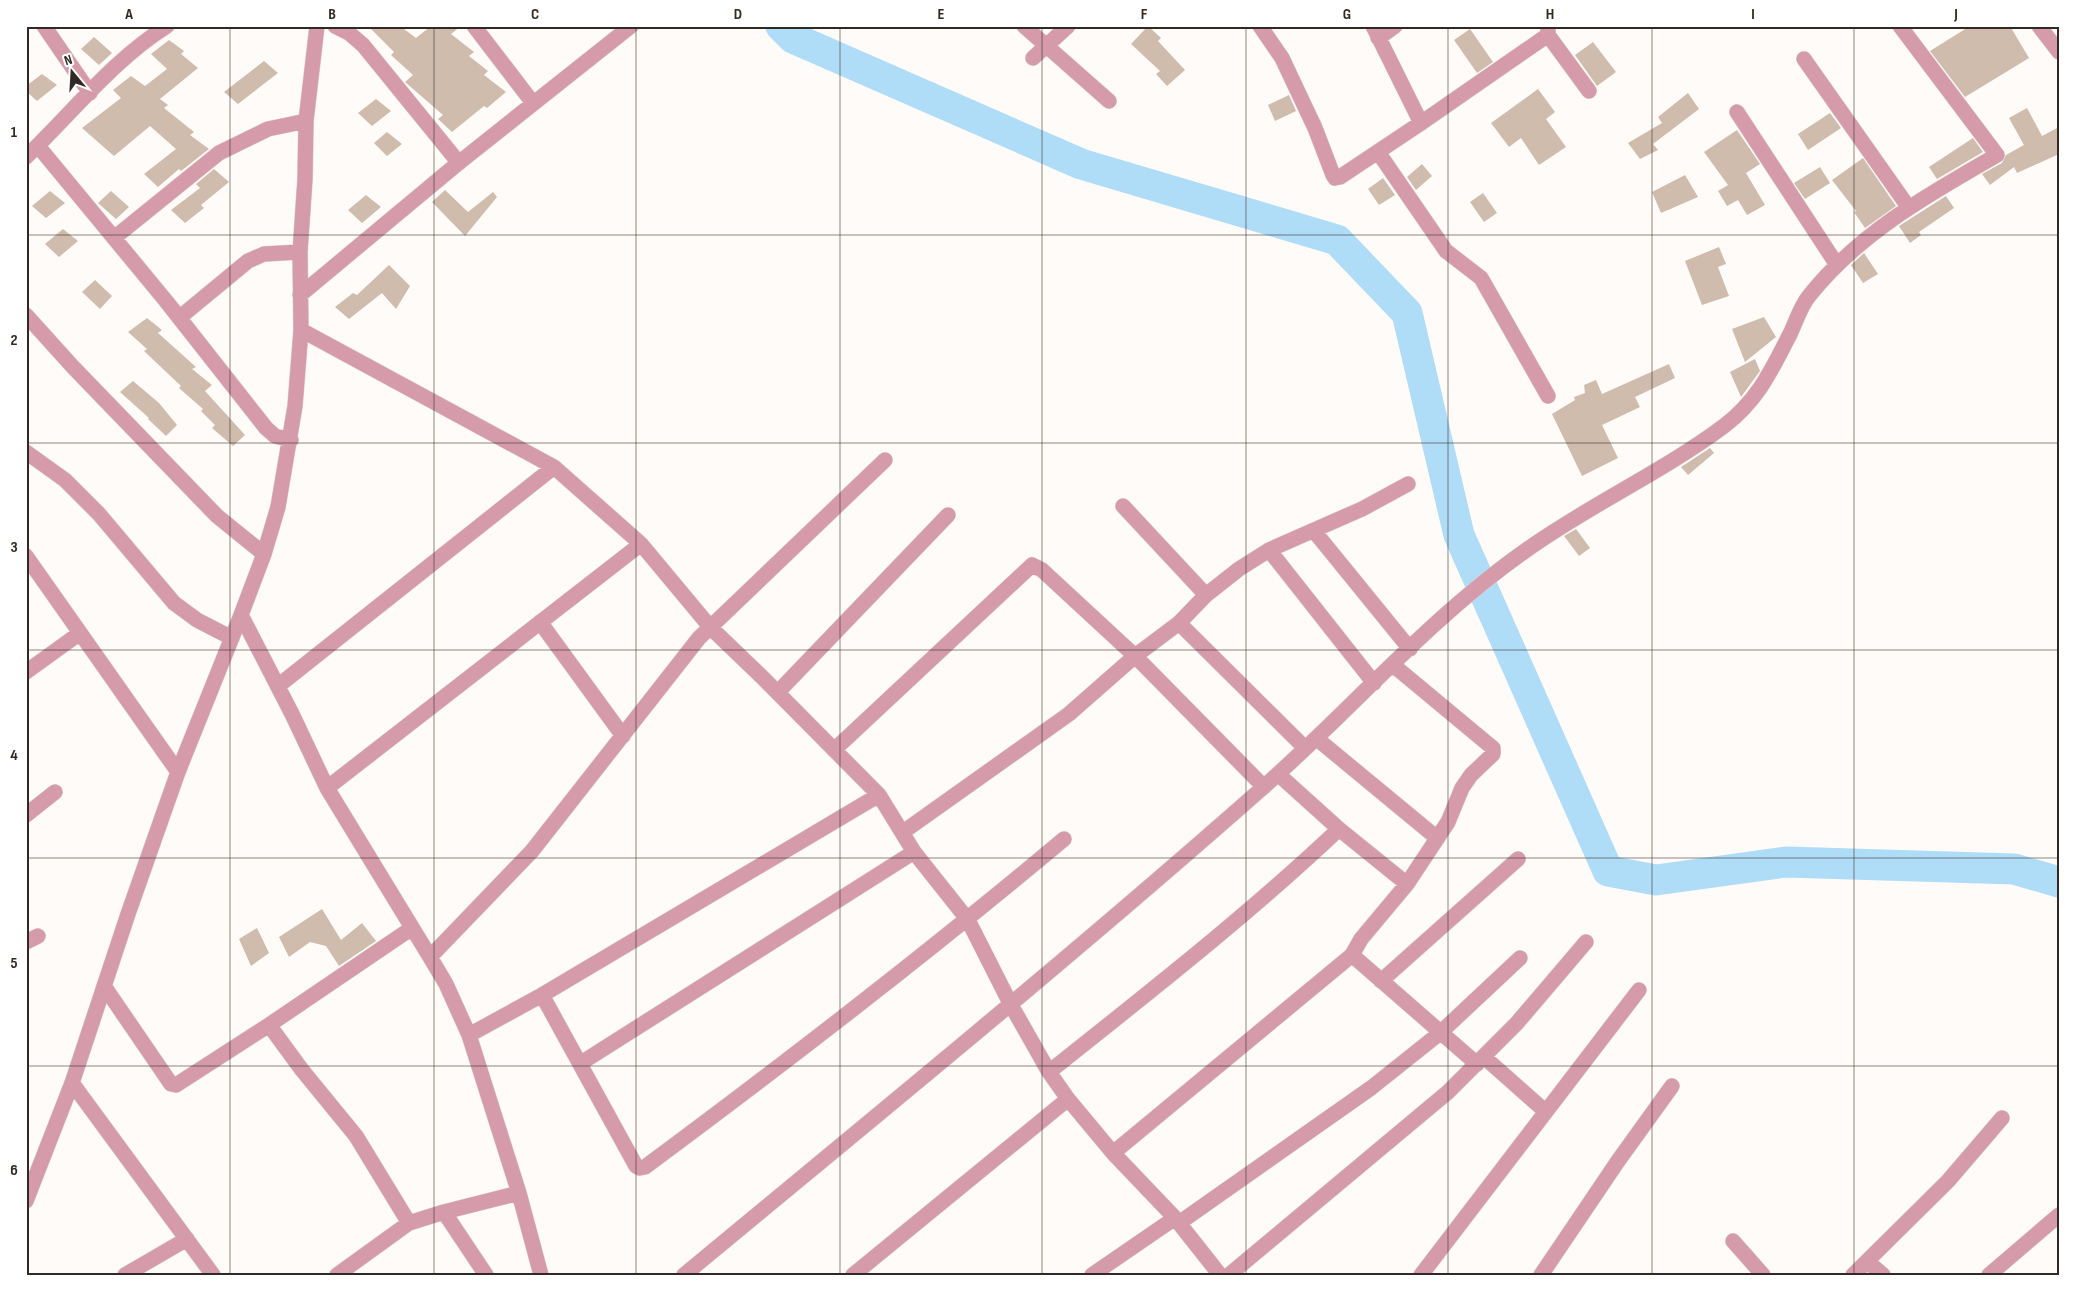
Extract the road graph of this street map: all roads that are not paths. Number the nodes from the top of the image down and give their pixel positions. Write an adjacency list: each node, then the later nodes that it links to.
1 (44, 26): 21 (street)
2 (167, 26): 14 (street)
3 (317, 26): 25 (street)
4 (335, 26): 30 (street)
5 (474, 26): 23 (street)
6 (1024, 26): 16 (street)
7 (1068, 26): 16 (street)
8 (1260, 26): 28 (street)
9 (1395, 26): 15 (street)
10 (1900, 26): 31 (street)
11 (2039, 26): 17 (street)
12 (625, 28): 23 (street)
13 (1548, 31): 20 (street); 26 (street)
14 (149, 32): 21 (street)
15 (1376, 32): 26 (street)
16 (1046, 46): 18 (street); 22 (street)
17 (2059, 52)
18 (1033, 58)
19 (1804, 59): 31 (street)
20 (1589, 91)
21 (90, 92): 27 (street)
22 (1109, 101)
23 (533, 103): 30 (street)
24 (1737, 112): 34 (street)
25 (306, 121): 32 (street); 33 (street)
26 (1421, 123): 28 (street)
27 (38, 146): 29 (street); 32 (street)
28 (1378, 152): 39 (street)
29 (26, 157)
30 (459, 163): 35 (street)
31 (1909, 208): 34 (street)
32 (114, 238): 37 (street)
33 (300, 252): 35 (street); 37 (street)
34 (1837, 265): 59 (street)
35 (300, 295): 38 (street)
36 (26, 315): 50 (street)
37 (179, 318): 40 (street)
38 (301, 330): 40 (street); 43 (street)
39 (1548, 396)
40 (291, 440): 50 (street)
41 (26, 452): 58 (street)
42 (885, 460): 56 (street)
43 (554, 467): 48 (street); 64 (street)
44 (1408, 484): 47 (street)
45 (1123, 506): 52 (street)
46 (948, 515): 65 (street)
47 (1314, 531): 49 (street); 59 (street)
48 (641, 544): 54 (street); 56 (street)
49 (1269, 550): 52 (street); 63 (street)
50 (264, 554): 53 (street)
51 (26, 556): 57 (street)
52 (1206, 595): 55 (street)
53 (241, 614): 58 (street); 64 (street)
54 (540, 622): 66 (street); 72 (street)
55 (1179, 623): 60 (street); 67 (street)
56 (711, 628): 65 (street); 66 (street)
57 (80, 633): 62 (street); 69 (street)
58 (232, 638): 69 (street)
59 (1410, 649): 61 (street)
60 (1135, 656): 68 (street); 71 (street); 77 (street)
61 (1393, 665): 63 (street); 79 (street)
62 (26, 672)
63 (1374, 683): 67 (street)
64 (278, 686): 72 (street)
65 (778, 692): 68 (street)
66 (623, 736): 87 (street)
67 (1310, 743): 70 (street); 79 (street)
68 (834, 750): 74 (street)
69 (178, 772): 90 (street)
70 (1278, 774): 71 (street); 76 (street)
71 (1264, 787): 93 (street)
72 (327, 788): 84 (street)
73 (55, 792): 75 (street)
74 (879, 795): 77 (street); 92 (street)
75 (26, 815)
76 (1339, 829): 82 (street); 99 (street)
77 (903, 832): 80 (street)
78 (1064, 838): 83 (street)
79 (1437, 838): 82 (street)
80 (914, 852): 83 (street); 98 (street)
81 (1518, 858): 89 (street)
82 (1407, 884): 86 (street)
83 (968, 920): 93 (street); 98 (street)
84 (412, 928): 87 (street); 94 (street)
85 (1586, 942): 97 (street)
86 (1352, 955): 89 (street); 105 (street)
87 (430, 958): 96 (street)
88 (1520, 958): 95 (street)
89 (1381, 981): 95 (street)
90 (104, 986): 94 (street); 100 (street)
91 (1639, 990): 103 (street)
92 (542, 995): 96 (street); 98 (street)
93 (1011, 1005): 99 (street); 120 (street)
94 (270, 1025): 111 (street)
95 (1440, 1033): 97 (street); 110 (street)
96 (469, 1036): 106 (street)
97 (1480, 1060): 103 (street); 124 (street)
98 (581, 1063)
99 (1049, 1072): 102 (street)
100 (72, 1083): 107 (street); 112 (street)
101 (1672, 1086): 126 (street)
102 (1068, 1099): 105 (street); 121 (street)
103 (1545, 1111): 125 (street)
104 (2002, 1118): 114 (street)
105 (1114, 1153): 110 (street)
106 (519, 1193): 108 (street); 119 (street)
107 (26, 1202)
108 (444, 1212): 111 (street); 118 (street)
109 (2059, 1215): 130 (street)
110 (1177, 1220): 122 (street); 123 (street)
111 (409, 1224): 117 (street)
112 (187, 1239): 115 (street); 116 (street)
113 (1733, 1241): 127 (street)
114 (1868, 1262): 128 (street); 129 (street)
115 (124, 1275)
116 (213, 1275)
117 (337, 1275)
118 (486, 1275)
119 (541, 1275)
120 (684, 1275)
121 (853, 1275)
122 (1092, 1275)
123 (1220, 1275)
124 (1230, 1275)
125 (1421, 1275)
126 (1541, 1275)
127 (1763, 1275)
128 (1853, 1275)
129 (1883, 1275)
130 (1989, 1275)

